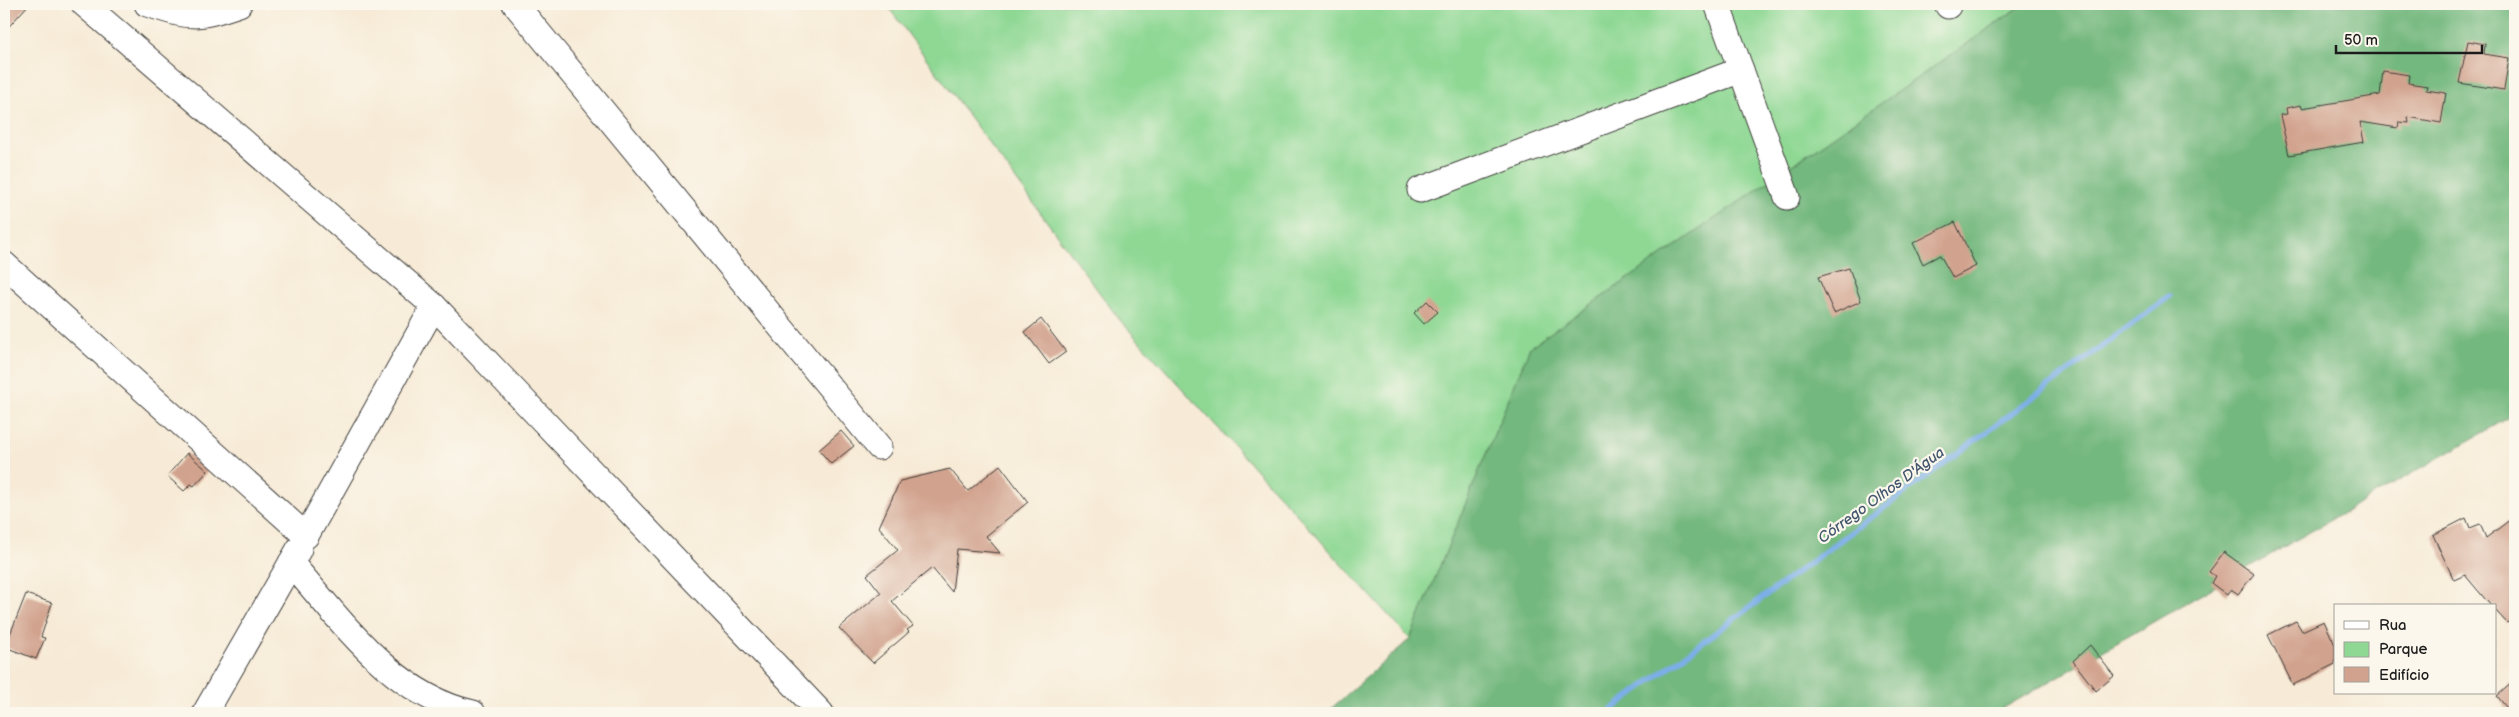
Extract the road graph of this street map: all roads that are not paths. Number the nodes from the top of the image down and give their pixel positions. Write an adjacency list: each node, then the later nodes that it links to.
1 (84, 4): 10 (street)
2 (147, 4): 3 (street)
3 (239, 4)
4 (515, 4): 11 (street)
5 (1718, 4): 6 (street)
6 (1741, 70): 7 (street); 8 (street)
7 (1420, 190)
8 (1787, 197)
9 (4, 264): 12 (street)
10 (434, 306): 12 (street); 16 (street)
11 (879, 447)
12 (306, 536): 13 (street)
13 (291, 563): 14 (street); 15 (street)
14 (205, 713)
15 (473, 713)
16 (820, 713)

